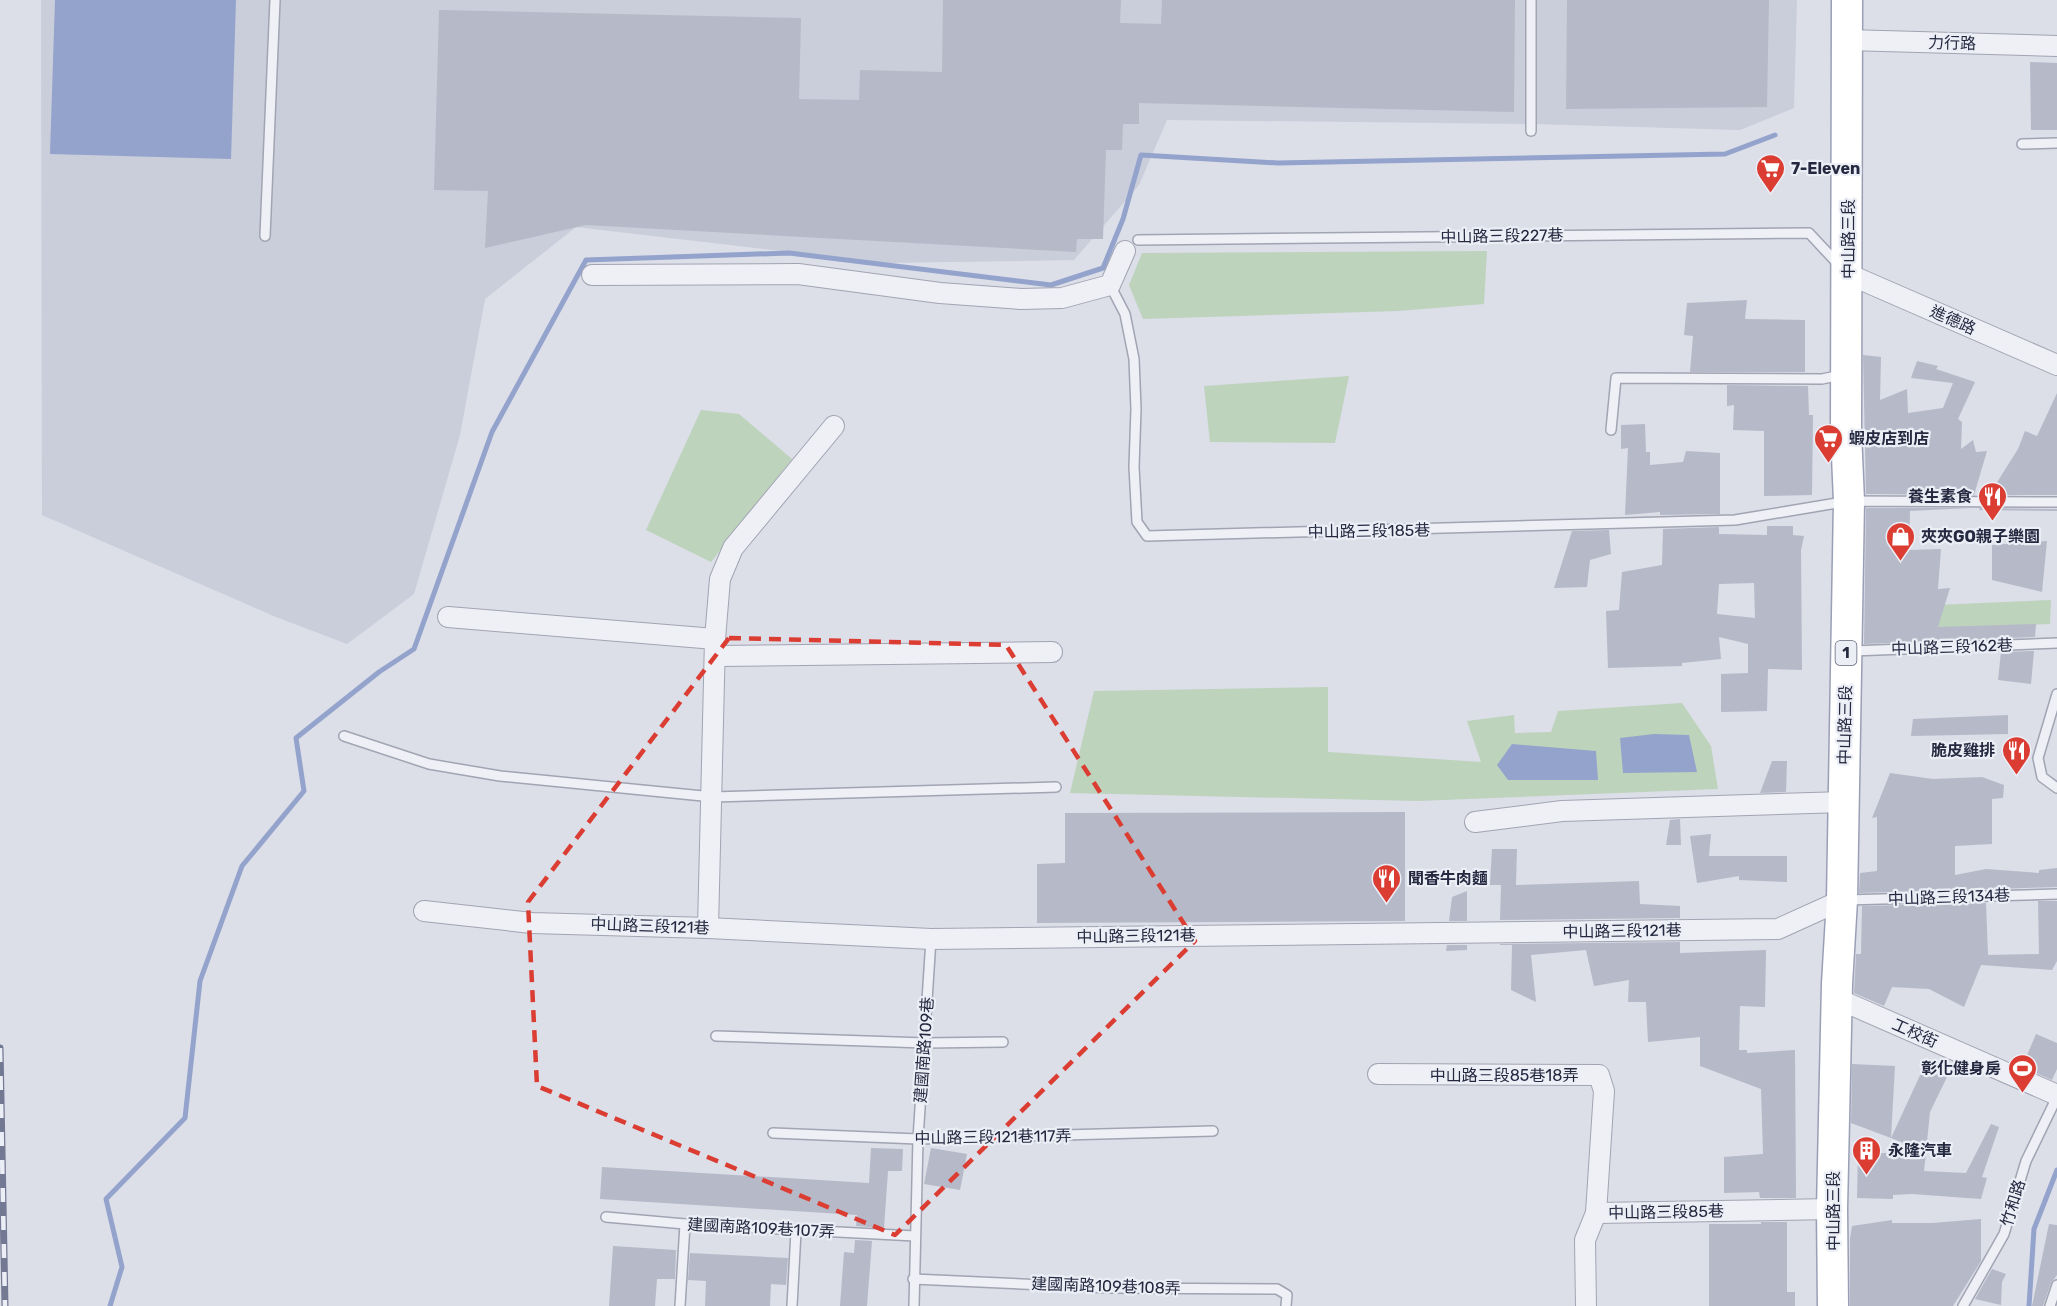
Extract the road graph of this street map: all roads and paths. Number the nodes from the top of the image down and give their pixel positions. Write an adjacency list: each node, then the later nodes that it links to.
1 (275, 0): 9 (lane)
2 (1531, 0): 6 (lane)
3 (1847, 0): 4 (main road, 中山路三段 / 1)
4 (1847, 40): 5 (street, 力行路); 11 (main road, 中山路三段 / 1)
5 (2057, 46)
6 (1531, 131)
7 (2022, 144): 8 (lane)
8 (2057, 144)
9 (265, 236)
10 (1132, 246): 11 (lane, 中山路三段227巷); 13 (street)
11 (1848, 274): 14 (street, 進德路); 15 (main road, 中山路三段 / 1)
12 (592, 275): 13 (street)
13 (1110, 285): 18 (lane, 中山路三段185巷)
14 (2057, 365)
15 (1847, 374): 17 (lane); 18 (main road, 中山路三段 / 1)
16 (834, 426): 22 (street)
17 (1611, 430)
18 (1849, 501): 19 (lane); 24 (main road, 中山路三段 / 1)
19 (2057, 502)
20 (448, 617): 22 (street)
21 (2057, 643): 24 (lane, 中山路三段162巷)
22 (716, 647): 23 (street); 29 (street)
23 (1052, 652)
24 (1846, 652): 30 (main road, 中山路三段 / 1)
25 (2057, 694): 28 (lane)
26 (344, 735): 29 (lane)
27 (1056, 787): 29 (lane)
28 (2057, 788)
29 (713, 796): 35 (street)
30 (1844, 802): 31 (street); 33 (main road, 中山路三段 / 1)
31 (1475, 822)
32 (2057, 894): 33 (lane, 中山路三段134巷)
33 (1842, 900): 36 (street, 中山路三段121巷); 37 (main road, 中山路三段 / 1)
34 (424, 911): 35 (street, 中山路三段121巷)
35 (708, 928): 36 (street, 中山路三段121巷)
36 (931, 939): 40 (lane, 建國南路109巷)
37 (1838, 999): 42 (street, 工校街); 46 (main road, 中山路三段 / 1)
38 (716, 1036): 40 (lane)
39 (1003, 1041): 40 (lane)
40 (925, 1043): 45 (lane, 建國南路109巷)
41 (1378, 1074): 47 (street, 中山路三段85巷18弄)
42 (2057, 1096): 60 (lane, 竹和路)
43 (1212, 1131): 45 (lane, 中山路三段121巷117弄)
44 (773, 1133): 45 (lane, 中山路三段121巷117弄)
45 (918, 1139): 51 (lane, 建國南路109巷)
46 (1832, 1209): 47 (street, 中山路三段85巷); 59 (main road, 中山路三段 / 1)
47 (1596, 1213): 58 (street, 中山路三段85巷)
48 (606, 1217): 49 (lane, 建國南路109巷107弄)
49 (685, 1224): 50 (lane, 建國南路109巷107弄); 54 (lane)
50 (796, 1231): 51 (lane, 建國南路109巷107弄); 55 (lane)
51 (915, 1236): 52 (lane, 建國南路109巷)
52 (913, 1279): 56 (lane, 建國南路109巷); 57 (lane, 建國南路109巷108弄)
53 (2057, 1285): 61 (lane)
54 (680, 1306)
55 (792, 1306)
56 (914, 1306)
57 (1286, 1306)
58 (1586, 1306)
59 (1833, 1306)
60 (1963, 1306)
61 (2050, 1306)

